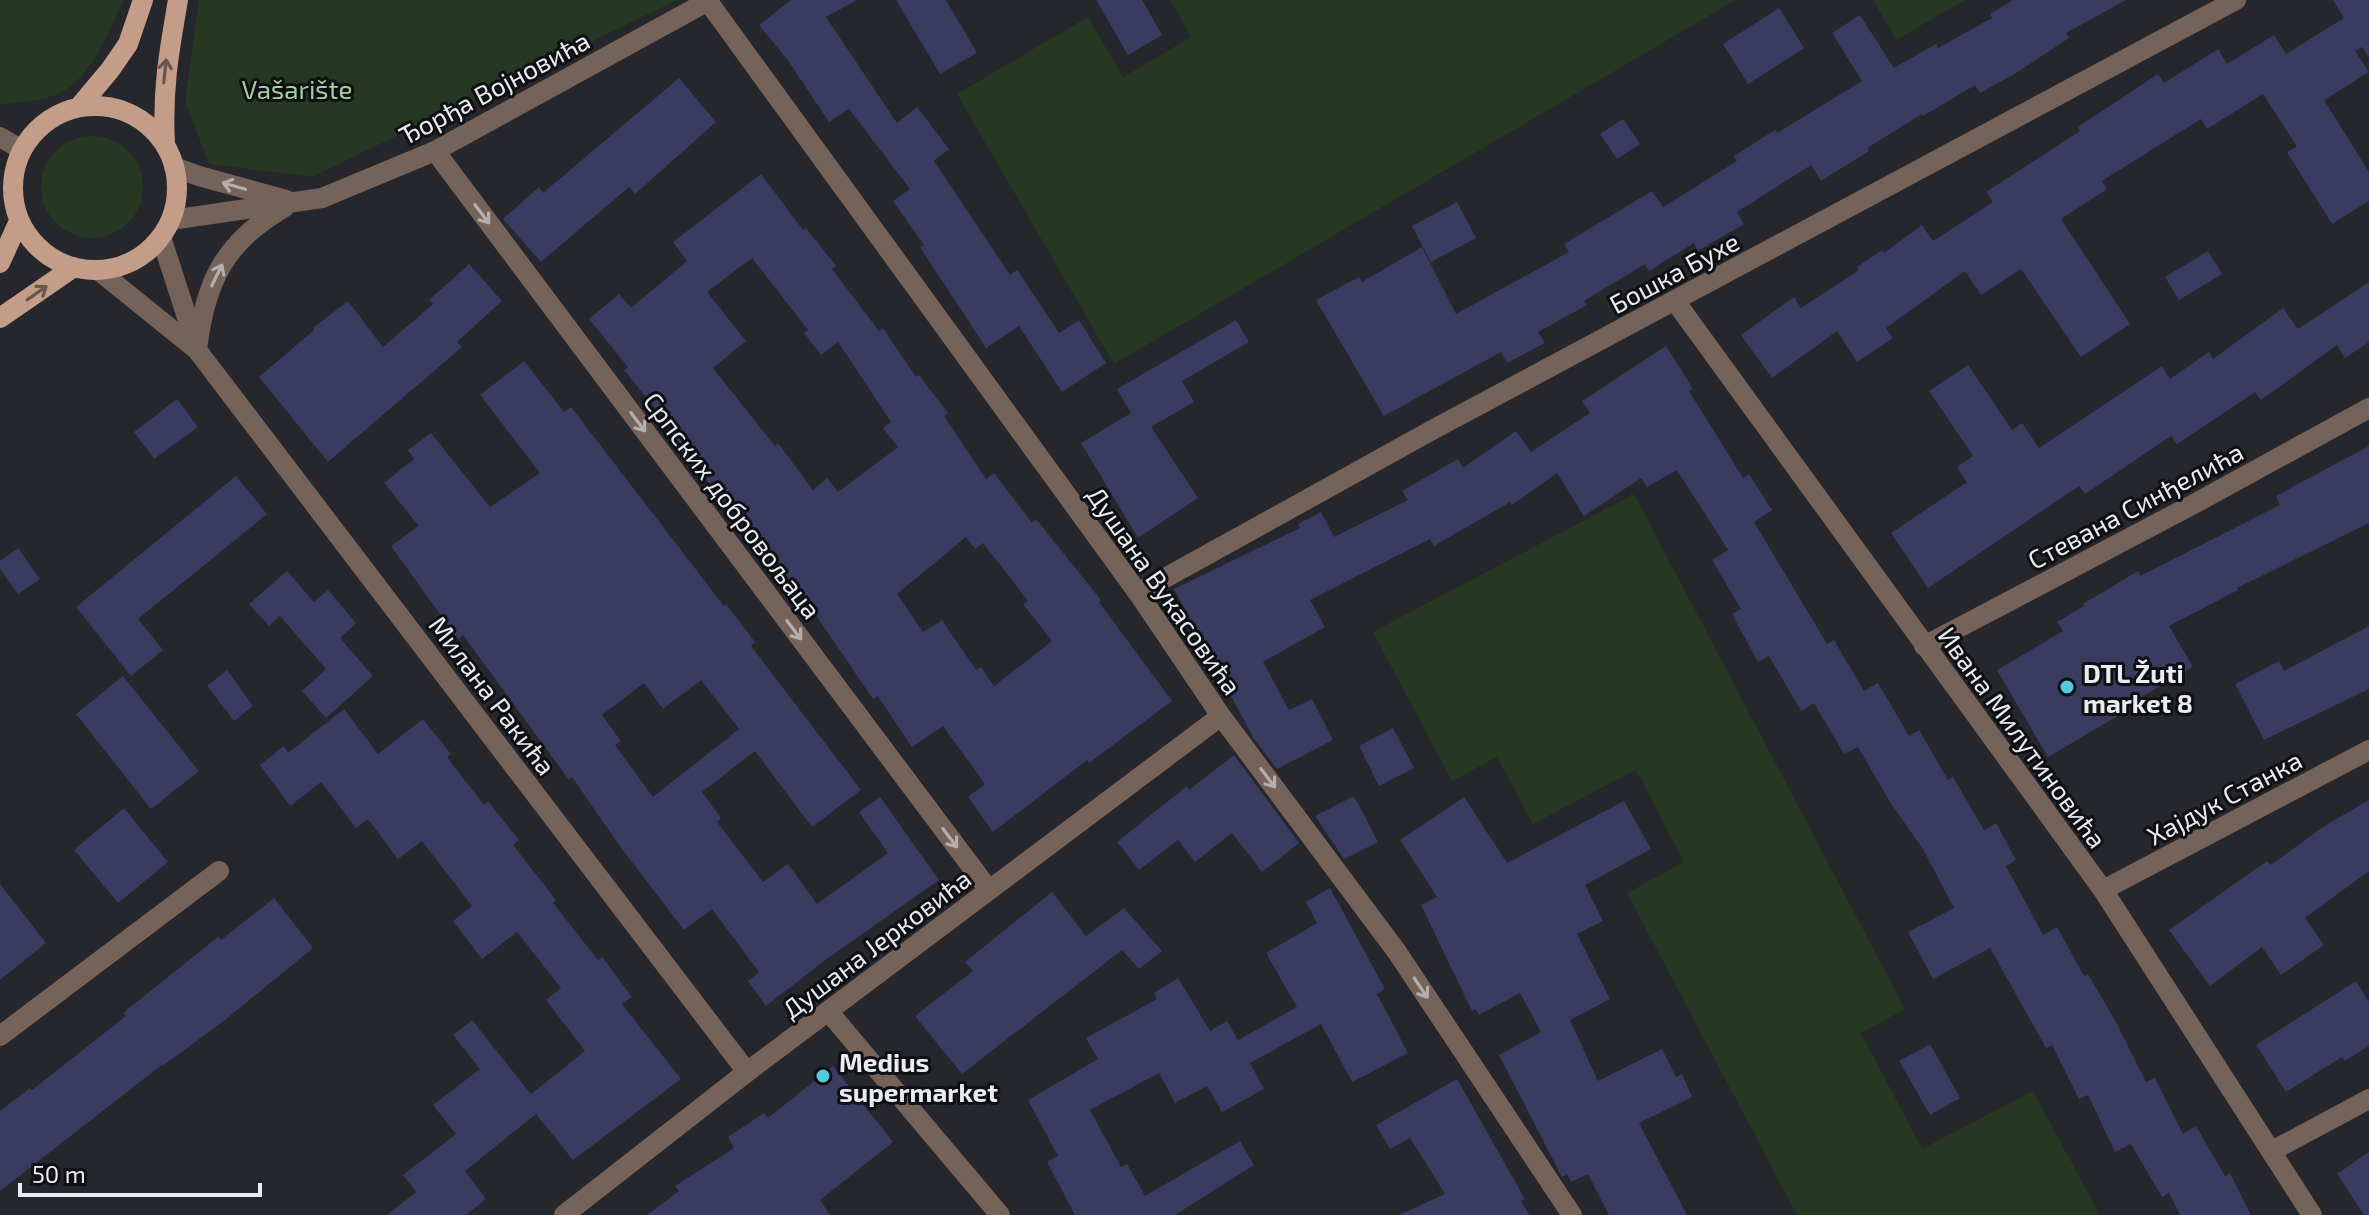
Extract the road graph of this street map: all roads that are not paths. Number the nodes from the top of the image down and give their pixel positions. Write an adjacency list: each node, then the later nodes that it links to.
1 (143, 0): 5 (main road)
2 (178, 0): 7 (main road, one-way to 2)
3 (708, 0): 9 (street, Ђорђа Војновића); 21 (street, Душана Вукасовића)
4 (2236, 0): 17 (street, Бошка Бухе)
5 (79, 107): 7 (main road); 8 (main road)
6 (0, 137): 8 (street)
7 (165, 144): 10 (main road)
8 (22, 150): 12 (main road)
9 (435, 151): 11 (street, Ђорђа Војновића); 26 (street, Српских добровољаца, one-way to 26)
10 (174, 167): 11 (street, Ђорђа Војновића, one-way to 10); 13 (main road)
11 (294, 202): 13 (street, Ђорђа Војновића); 19 (street, one-way to 11)
12 (19, 221): 14 (main road); 15 (main road)
13 (166, 228): 16 (main road); 19 (street, Милана Ракића)
14 (0, 263)
15 (74, 267): 16 (main road); 18 (main road, one-way to 15)
16 (98, 270): 19 (street, Милана Ракића)
17 (1675, 301): 21 (street, Бошка Бухе); 22 (street, Ивана Милутиновића)
18 (0, 318)
19 (197, 350): 30 (street, Милана Ракића)
20 (2369, 408): 22 (street, Стевана Синђелића)
21 (1138, 593): 23 (street, Душана Вукасовића)
22 (1924, 646): 27 (street, Ивана Милутиновића)
23 (1221, 716): 26 (street, Душана Јерковића); 35 (street, Душана Вукасовића, one-way to 35)
24 (2369, 750): 27 (street, Хајдук Станка)
25 (219, 871): 29 (street)
26 (989, 890): 28 (street, Душана Јерковића)
27 (2103, 890): 32 (street, Ивана Милутиновића)
28 (828, 1011): 30 (street, Душана Јерковића); 34 (street)
29 (0, 1036)
30 (747, 1072): 33 (street, Душана Јерковића)
31 (2369, 1099): 32 (street)
32 (2272, 1151): 36 (street, Ивана Милутиновића)
33 (564, 1215)
34 (1000, 1215)
35 (1572, 1215)
36 (2312, 1215)

